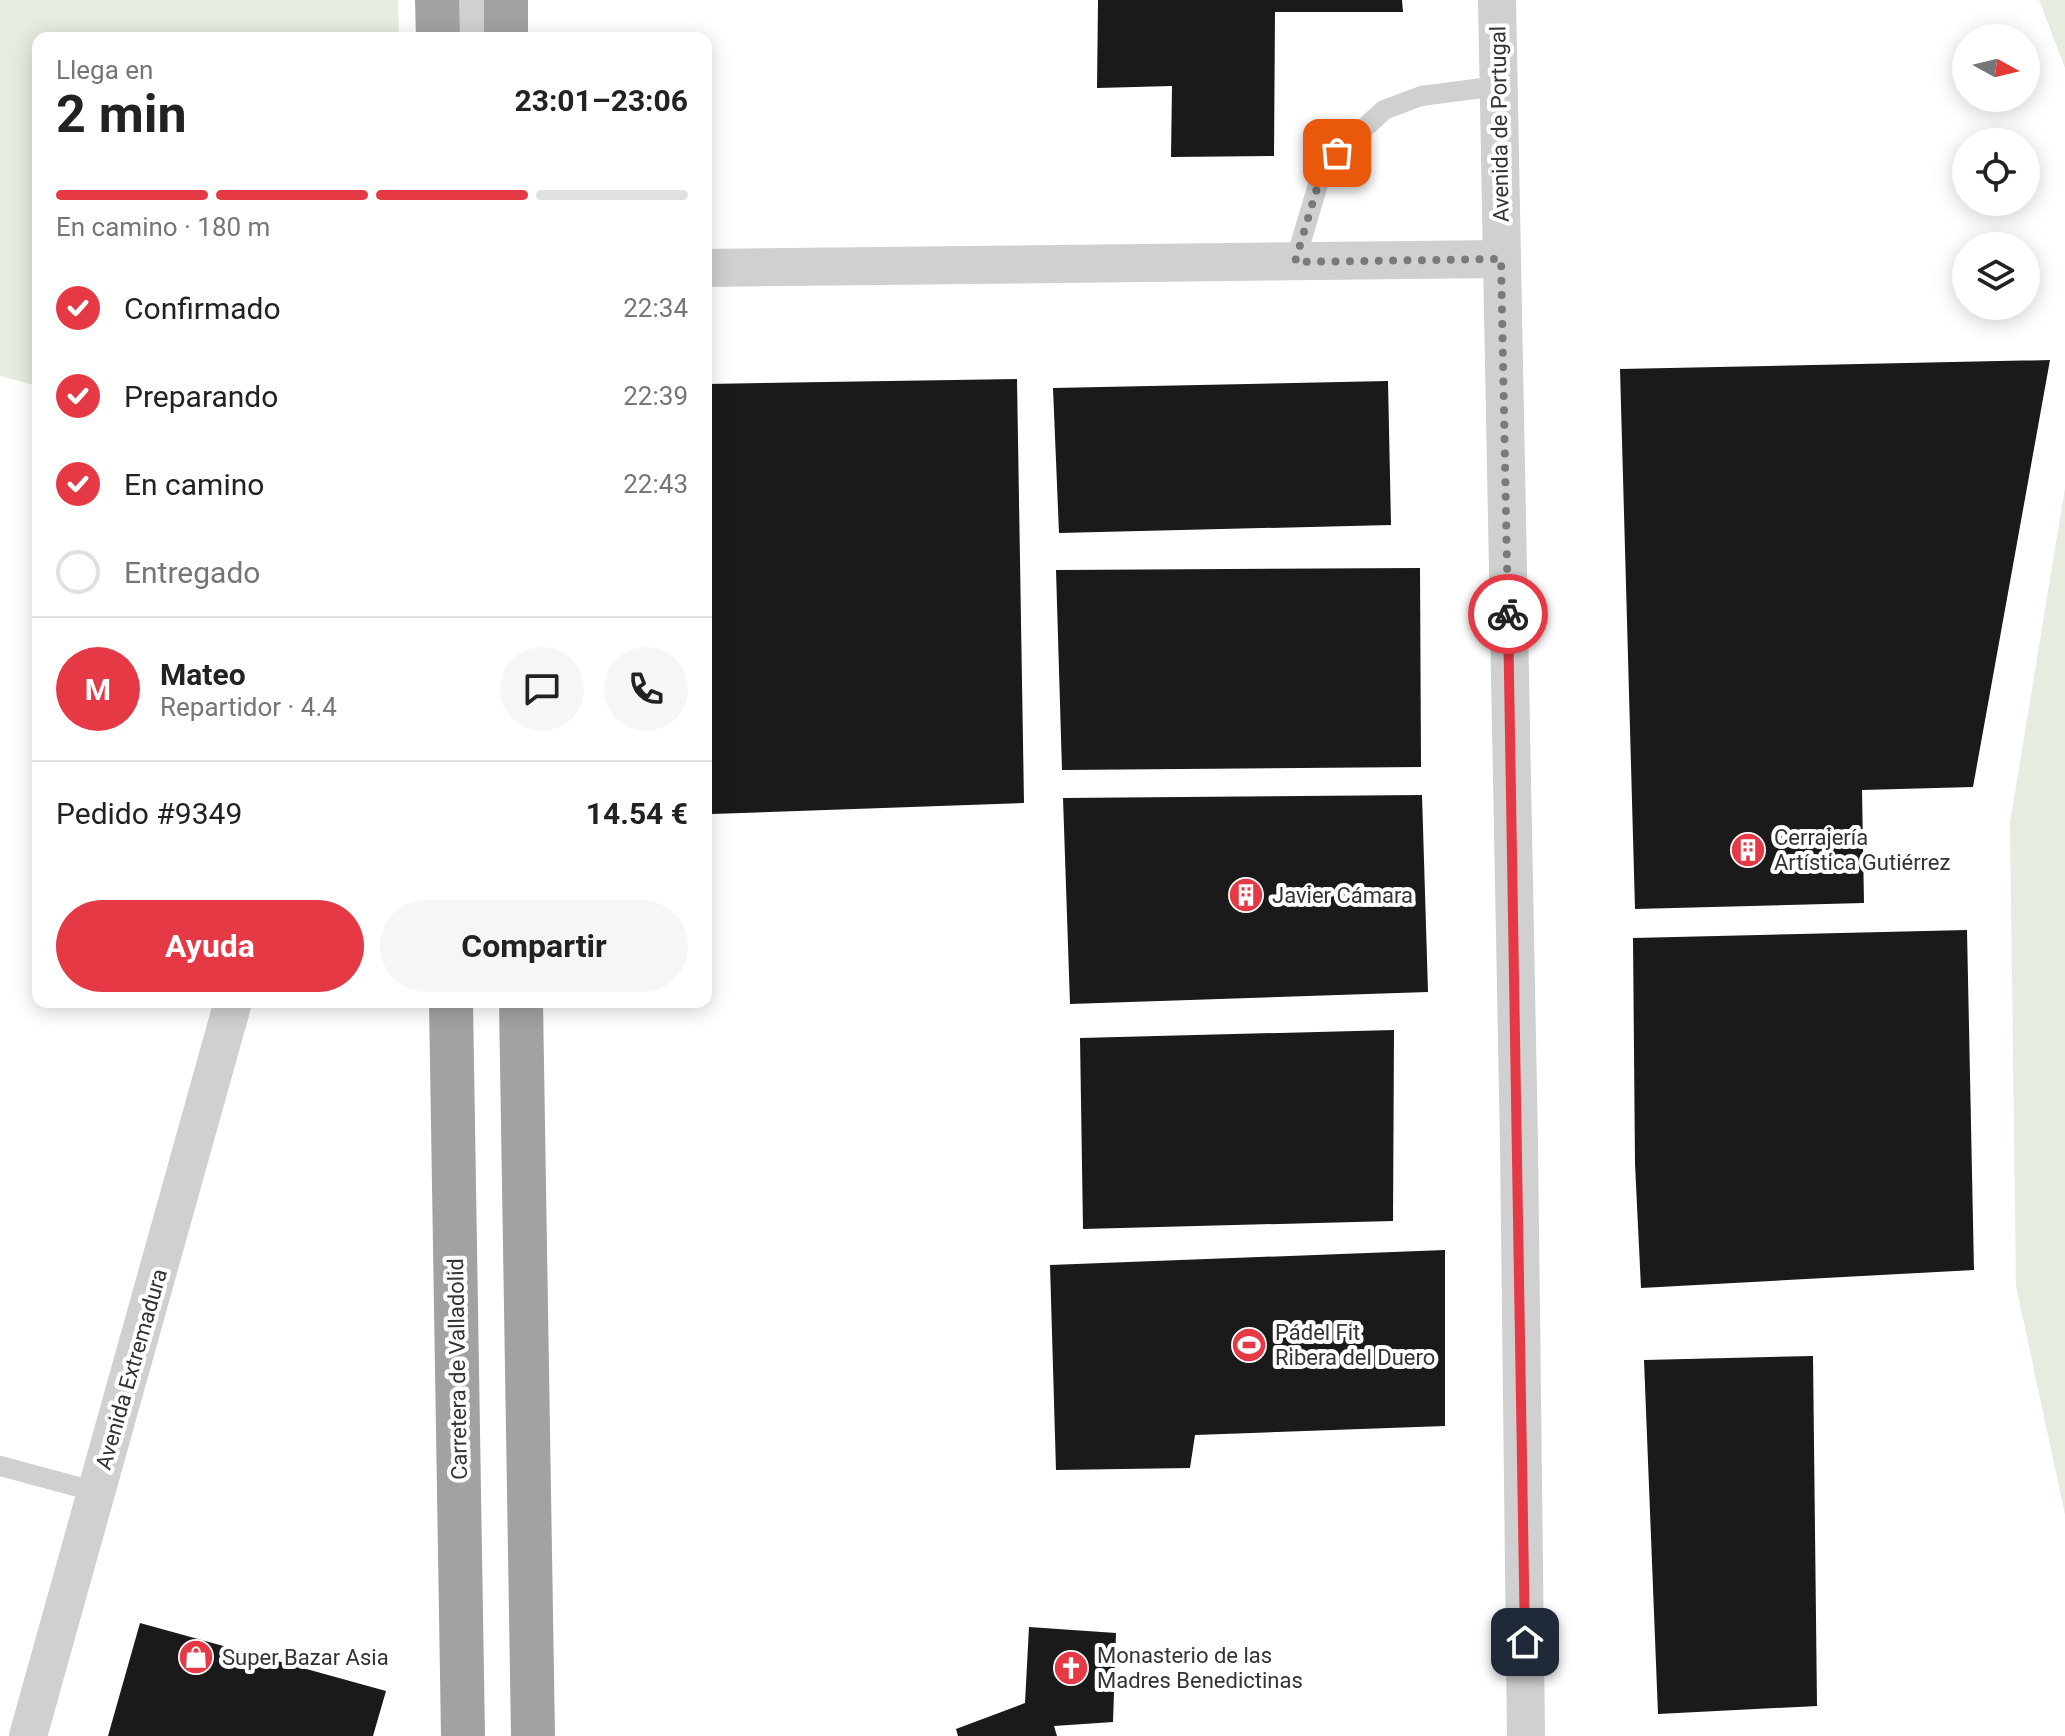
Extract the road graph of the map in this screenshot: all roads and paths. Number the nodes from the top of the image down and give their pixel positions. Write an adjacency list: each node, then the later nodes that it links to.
1 (437, 0): 5 (highway)
2 (467, 0): 6 (street)
3 (506, 0): 7 (highway)
4 (1497, 0): 8 (street, Avenida de Portugal)
5 (438, 32)
6 (468, 32)
7 (506, 32)
8 (1498, 86): 9 (street, Avenida de Portugal); 10 (lane)
9 (1501, 259): 10 (street); 20 (street, Avenida de Portugal)
10 (1295, 262): 11 (street)
11 (712, 268)
12 (231, 1008): 16 (street, Avenida Extremadura)
13 (451, 1008): 18 (highway, Carretera de Valladolid)
14 (521, 1008): 19 (highway)
15 (0, 1466): 16 (lane)
16 (97, 1492): 17 (street, Avenida Extremadura)
17 (28, 1736)
18 (463, 1736)
19 (533, 1736)
20 (1526, 1736)

